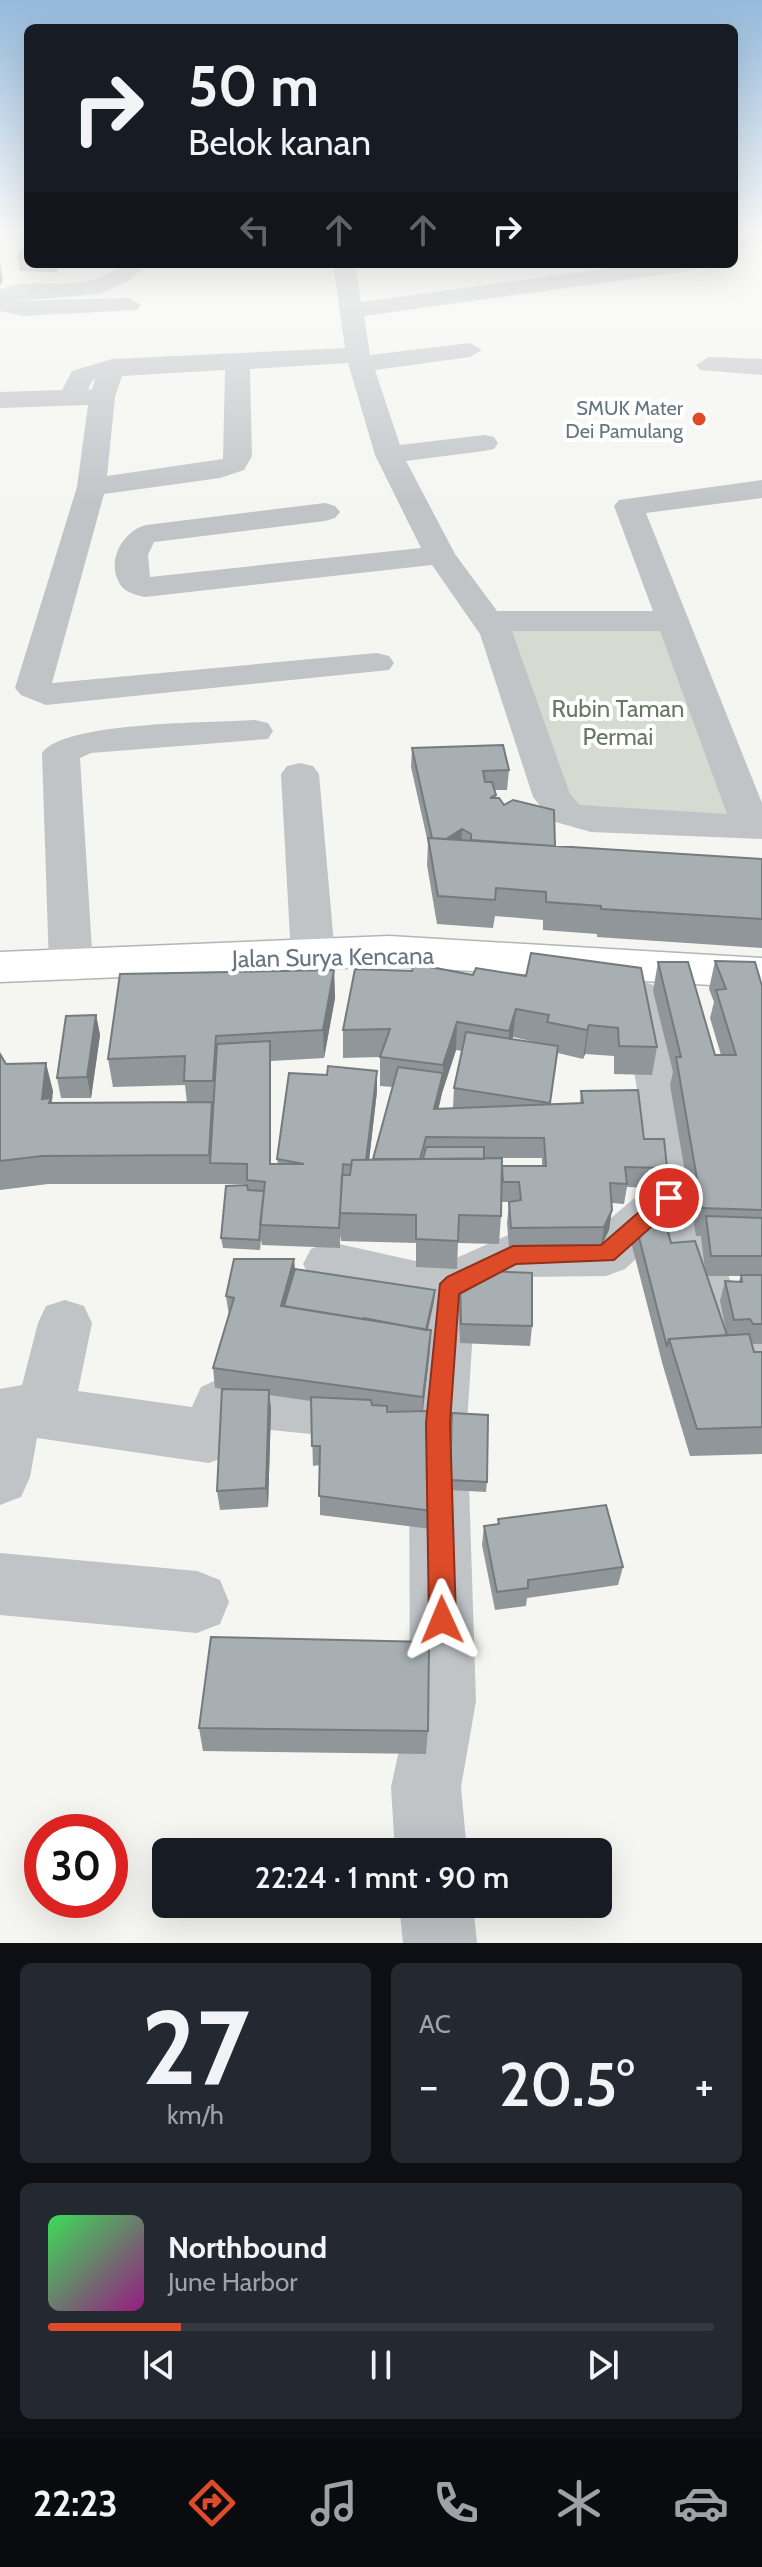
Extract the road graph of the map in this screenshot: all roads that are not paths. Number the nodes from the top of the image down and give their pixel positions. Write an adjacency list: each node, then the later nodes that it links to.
1 (355, 326): 3 (street)
2 (470, 350): 3 (street)
3 (359, 360): 4 (street); 12 (street)
4 (237, 361): 6 (street); 13 (street)
5 (709, 365): 7 (street)
6 (112, 367): 8 (street); 9 (street)
7 (762, 367)
8 (102, 397): 9 (street); 13 (street)
9 (71, 398): 10 (street)
10 (0, 400)
11 (484, 443): 12 (street)
12 (389, 455): 16 (street)
13 (91, 487): 19 (street)
14 (762, 489): 18 (street)
15 (325, 512): 16 (street)
16 (440, 555): 17 (street)
17 (488, 621): 18 (street); 22 (street)
18 (673, 621): 22 (street)
19 (377, 663)
20 (255, 731): 25 (street)
21 (300, 774): 23 (street)
22 (757, 827)
23 (313, 956): 24 (main road, Jalan Surya Kencana); 25 (main road, Jalan Surya Kencana)
24 (638, 964): 27 (main road, Jalan Surya Kencana); 28 (street)
25 (71, 966): 26 (main road, Jalan Surya Kencana)
26 (0, 967)
27 (762, 973)
28 (677, 1173): 30 (street); 32 (street)
29 (330, 1264): 30 (street)
30 (448, 1291): 34 (street)
31 (65, 1323): 33 (street)
32 (762, 1352)
33 (29, 1411): 34 (street); 35 (street)
34 (438, 1423): 38 (street)
35 (0, 1477)
36 (0, 1584): 37 (street)
37 (197, 1602)
38 (430, 1838)
39 (437, 1918): 40 (street)
40 (440, 1943)

